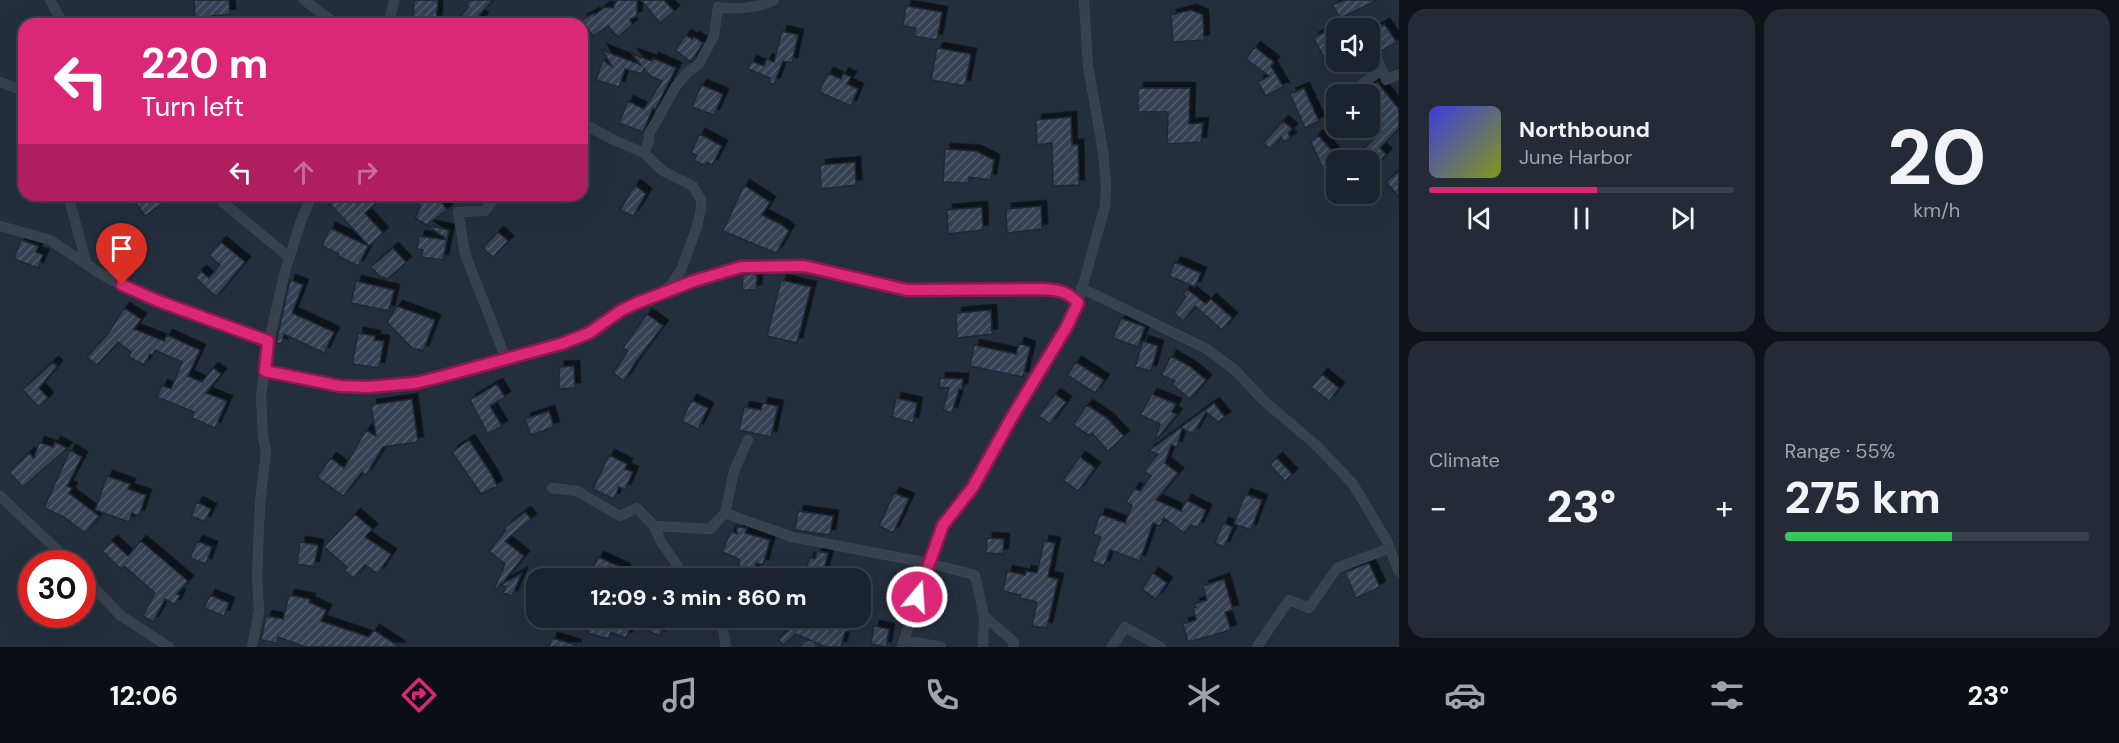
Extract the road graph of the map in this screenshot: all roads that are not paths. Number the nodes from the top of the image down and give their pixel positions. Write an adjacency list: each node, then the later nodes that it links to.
1 (50, 0): 7 (street)
2 (304, 0): 8 (street)
3 (394, 0): 9 (street)
4 (774, 0): 6 (street)
5 (1084, 0): 25 (street)
6 (716, 3): 17 (street)
7 (59, 18)
8 (328, 18)
9 (390, 18)
10 (1380, 66): 11 (street)
11 (1382, 70): 12 (street); 14 (street)
12 (1399, 74)
13 (0, 82): 15 (street)
14 (1362, 84)
15 (18, 89)
16 (588, 126): 17 (street)
17 (644, 153): 26 (street)
18 (70, 201): 24 (street)
19 (221, 201): 23 (street)
20 (310, 201): 23 (street)
21 (492, 201): 29 (street)
22 (0, 226): 24 (street)
23 (289, 257): 28 (street)
24 (87, 265): 28 (street)
25 (1081, 288): 27 (street); 36 (street)
26 (656, 295): 27 (street); 29 (street)
27 (1078, 303): 38 (street)
28 (268, 341): 30 (street)
29 (506, 360): 30 (street)
30 (265, 371): 46 (street)
31 (748, 440): 34 (street)
32 (552, 488): 35 (street)
33 (0, 496): 37 (street)
34 (725, 513): 35 (street); 38 (street)
35 (654, 526): 39 (street)
36 (1390, 548): 40 (street); 53 (street)
37 (57, 550)
38 (928, 563): 42 (street); 44 (street)
39 (679, 568)
40 (1399, 572)
41 (96, 590): 45 (street)
42 (984, 616): 49 (street); 50 (street)
43 (722, 628): 47 (street)
44 (903, 643): 48 (street)
45 (169, 647)
46 (252, 647)
47 (726, 647)
48 (941, 647)
49 (983, 647)
50 (1013, 647)
51 (1112, 647): 52 (street)
52 (1161, 647)
53 (1257, 647)

